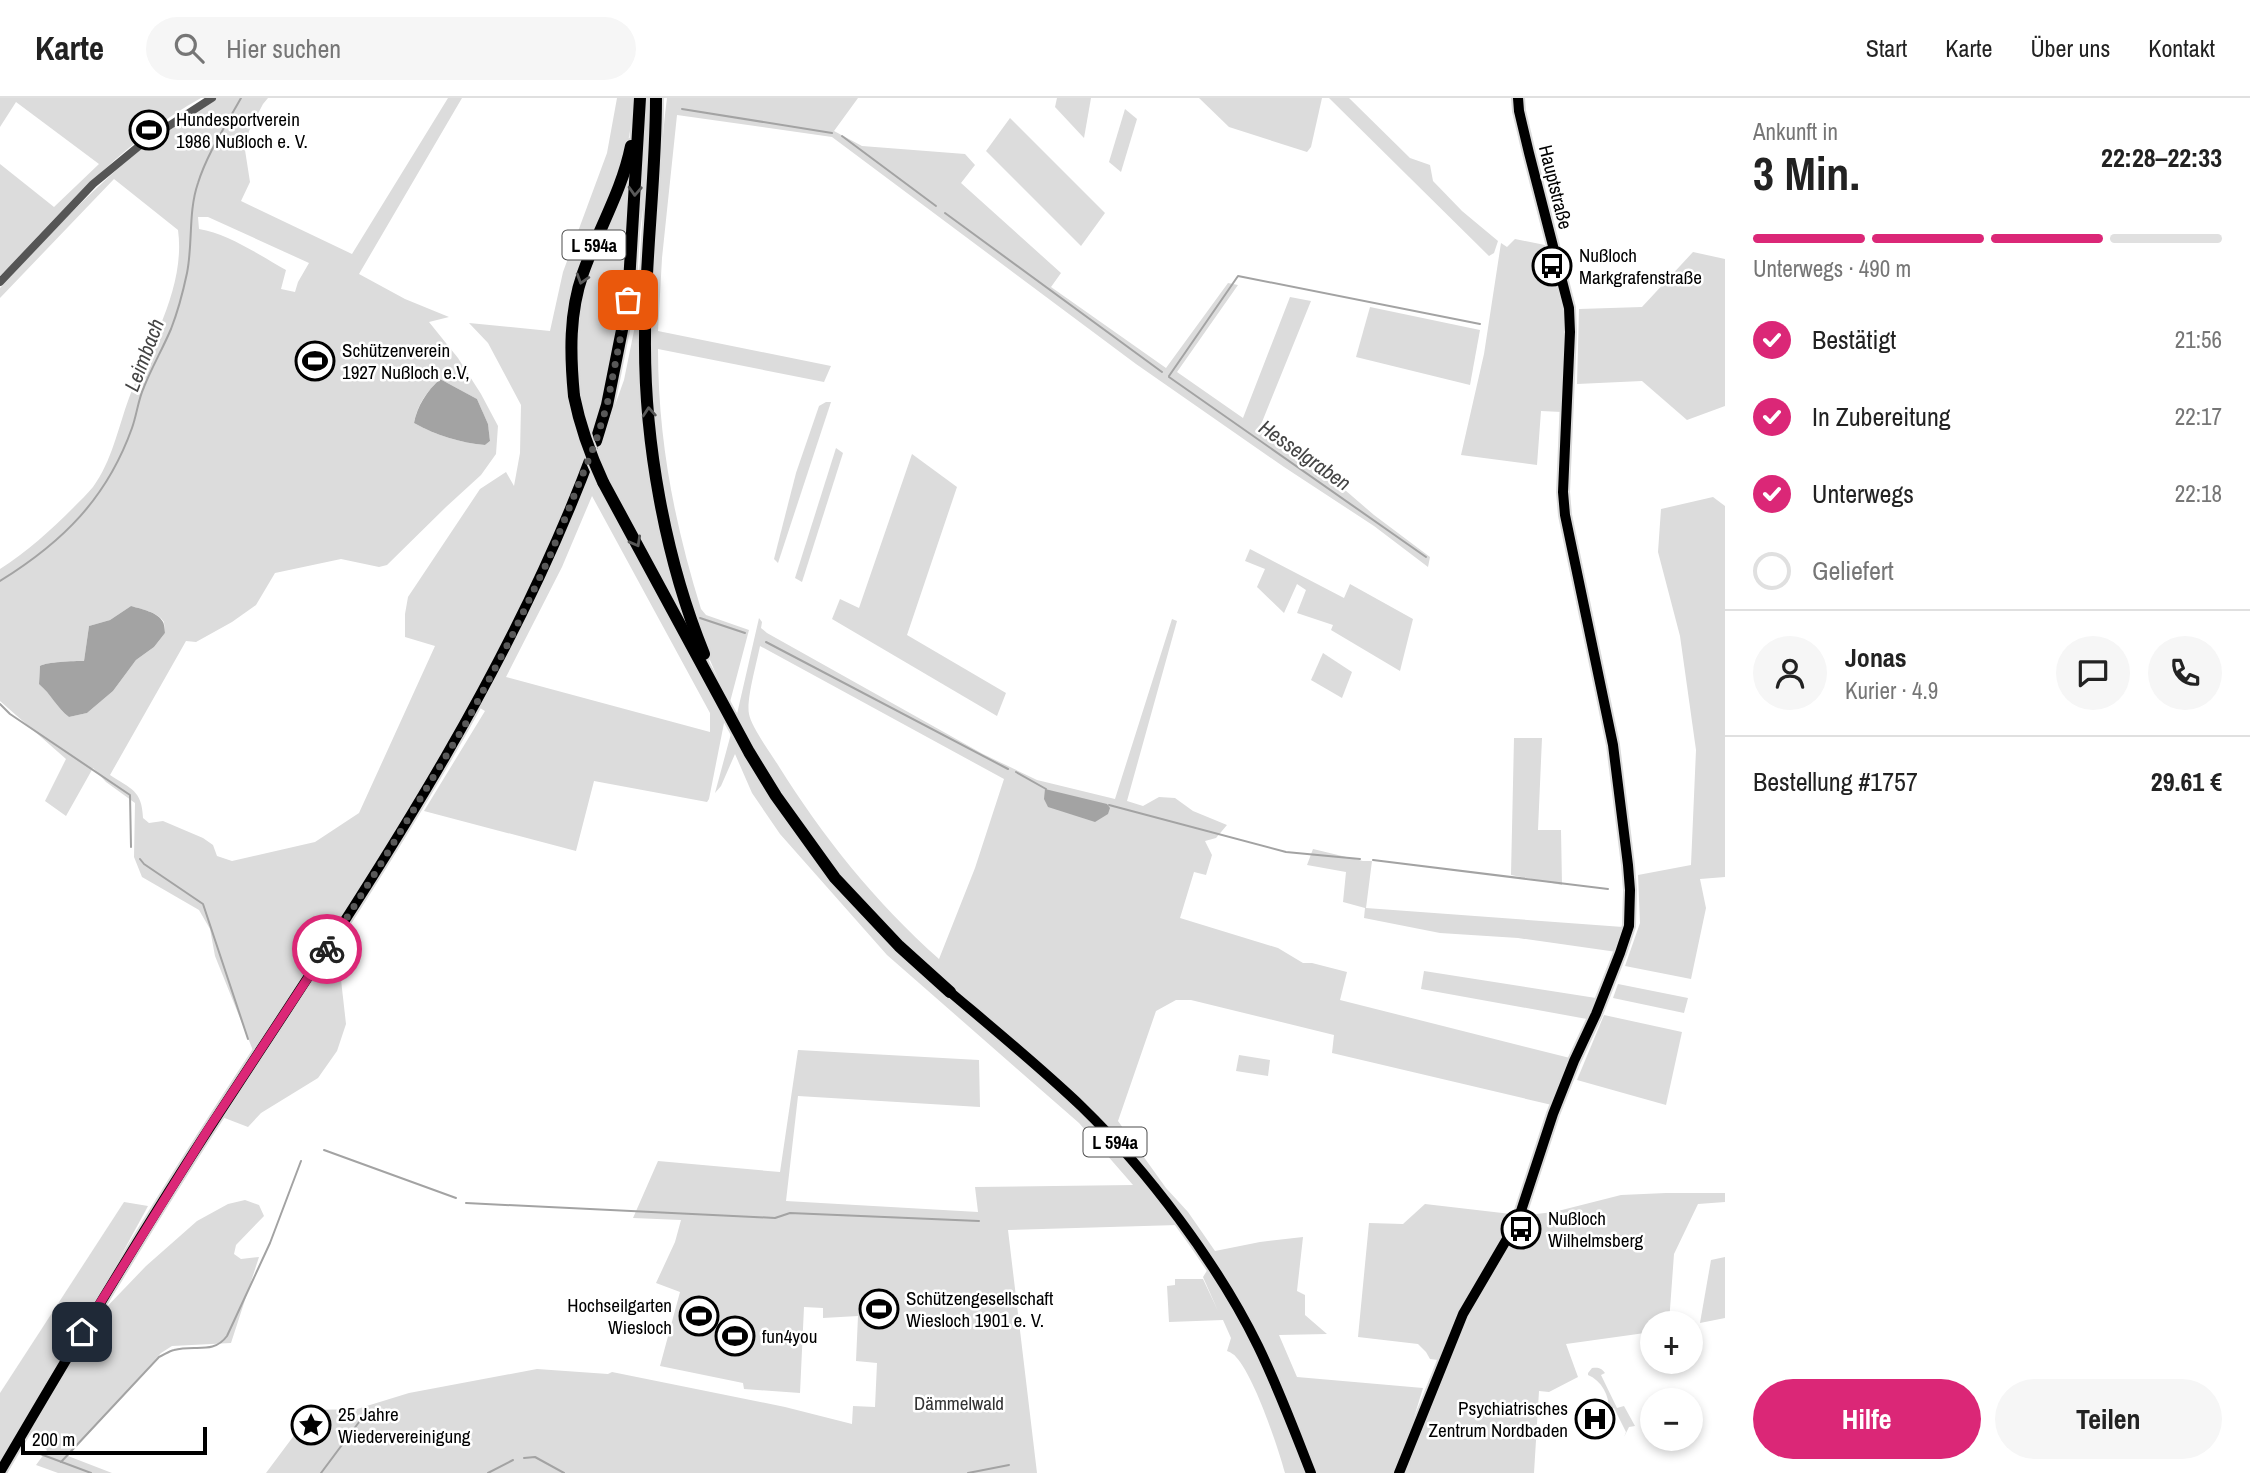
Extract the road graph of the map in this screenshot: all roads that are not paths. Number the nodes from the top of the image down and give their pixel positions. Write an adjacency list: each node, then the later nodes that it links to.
1 (212, 98): 8 (street)
2 (640, 98): 9 (highway, one-way to 9); 10 (highway, L 594a, one-way to 10, bridge)
3 (656, 98): 6 (highway)
4 (663, 98): 6 (highway)
5 (1518, 98): 14 (main road, Hauptstraße)
6 (656, 149): 7 (highway)
7 (654, 181): 9 (highway); 10 (highway, L 594a, one-way to 7)
8 (0, 282)
9 (596, 441): 12 (main road)
10 (725, 706): 11 (highway, L 594a)
11 (950, 992): 13 (main road, L 594a)
12 (0, 1472)
13 (1311, 1473)
14 (1399, 1473)

